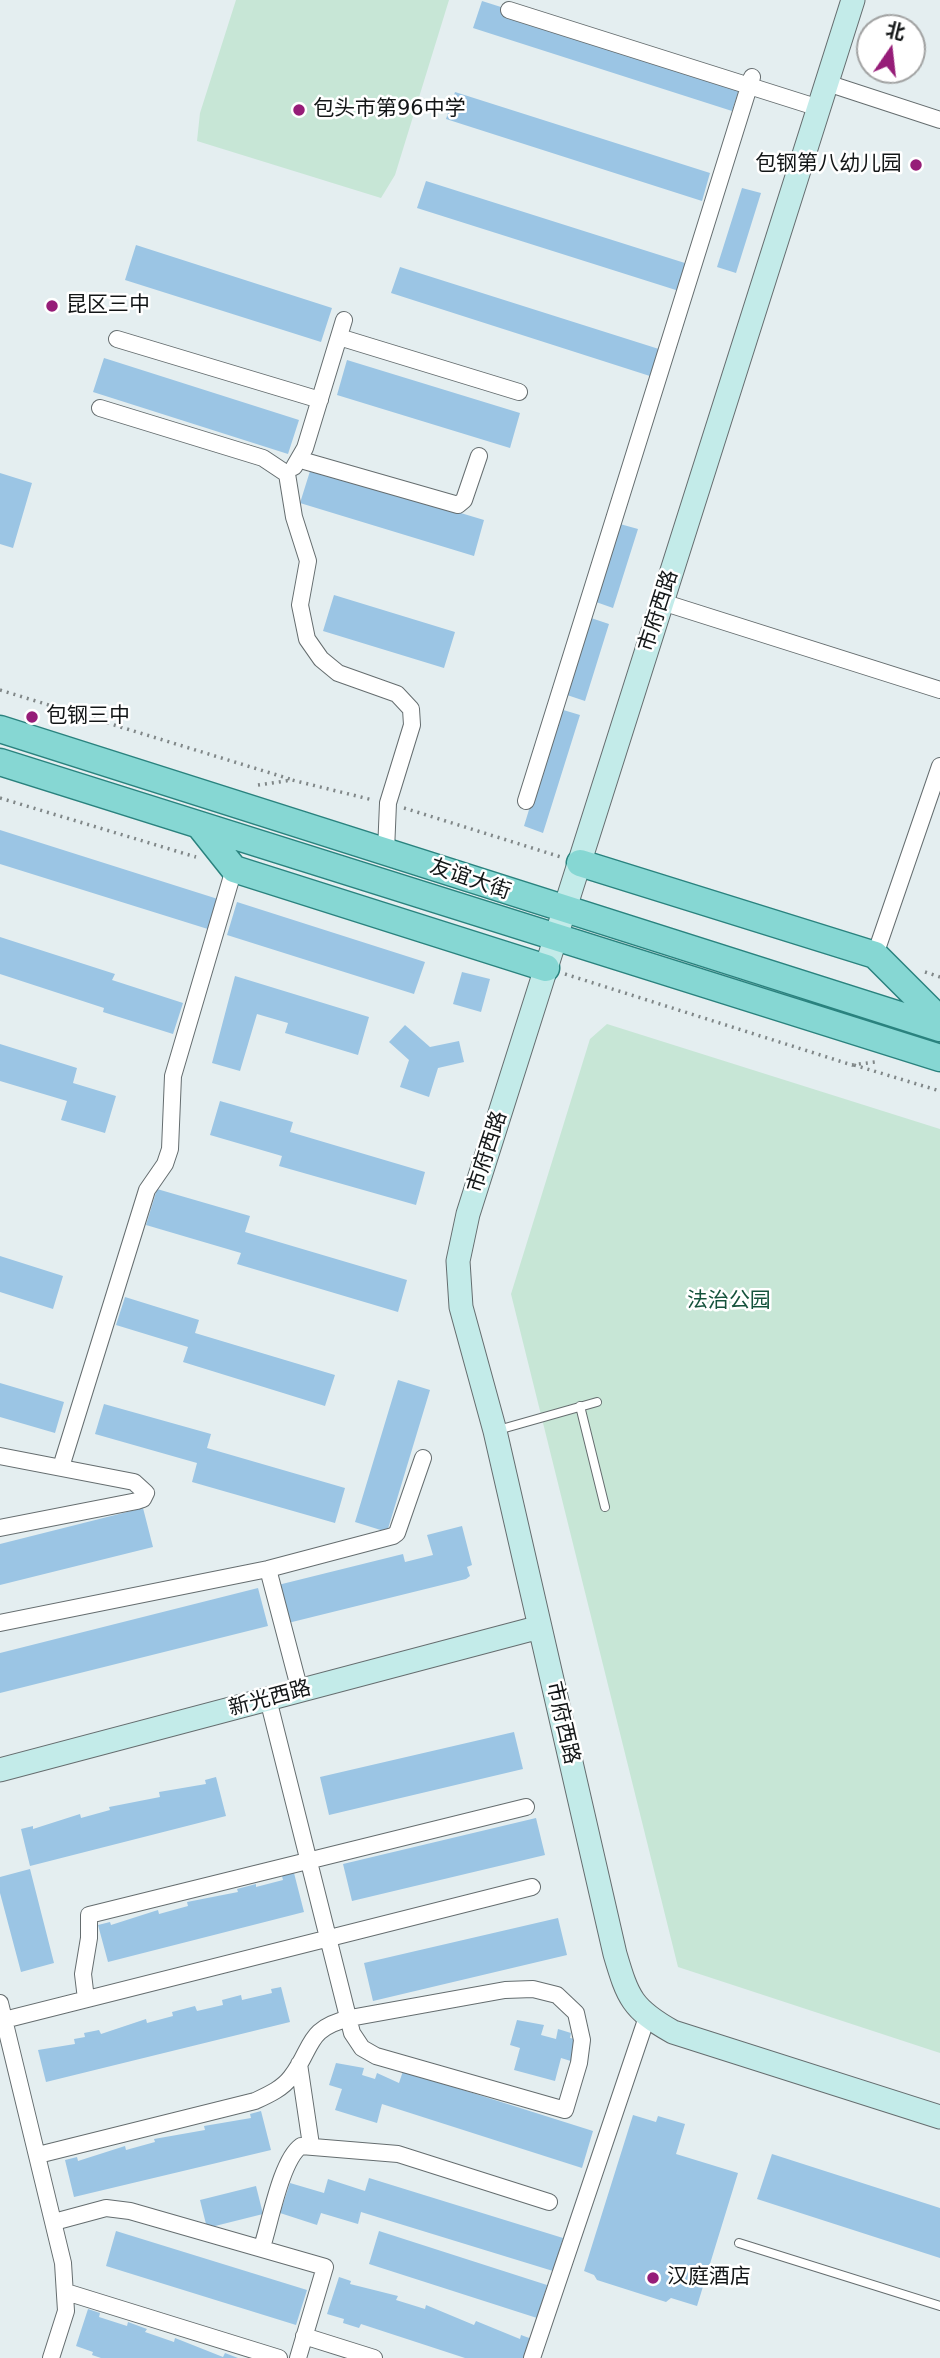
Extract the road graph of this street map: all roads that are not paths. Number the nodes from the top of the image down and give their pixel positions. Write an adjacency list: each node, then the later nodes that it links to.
1 (853, 0): 4 (street, 市府西路)
2 (509, 9): 3 (street)
3 (751, 81): 5 (street); 21 (street)
4 (827, 83): 5 (street, 市府西路); 6 (street)
5 (819, 108): 16 (street, 市府西路)
6 (940, 120)
7 (344, 320): 8 (street)
8 (339, 337): 10 (street); 11 (street)
9 (117, 339): 11 (street)
10 (519, 392)
11 (320, 400): 14 (street)
12 (100, 408): 15 (street)
13 (479, 456): 14 (street)
14 (301, 460): 15 (street)
15 (287, 474): 23 (street)
16 (662, 602): 17 (street); 24 (street, 市府西路)
17 (940, 690)
18 (0, 729): 23 (main road, 友谊大街)
19 (0, 762): 22 (main road, 友谊大街)
20 (940, 766): 28 (street)
21 (526, 801)
22 (199, 825): 25 (main road); 27 (main road, 友谊大街)
23 (386, 851): 26 (main road, 友谊大街)
24 (579, 863): 26 (street, 市府西路); 28 (main road)
25 (234, 869): 29 (main road); 38 (street)
26 (564, 912): 27 (street, 市府西路); 31 (main road, 友谊大街)
27 (556, 938): 29 (street, 市府西路); 32 (main road, 友谊大街)
28 (875, 955): 30 (main road)
29 (546, 968): 35 (street, 市府西路)
30 (940, 1020)
31 (940, 1028)
32 (940, 1058)
33 (597, 1402): 34 (lane)
34 (580, 1406): 35 (lane); 39 (lane)
35 (495, 1431): 43 (street, 市府西路)
36 (0, 1456): 38 (street)
37 (423, 1458): 41 (street)
38 (61, 1467): 40 (street)
39 (605, 1507)
40 (0, 1528)
41 (268, 1569): 42 (street); 44 (street)
42 (0, 1623)
43 (540, 1627): 44 (street, 新光西路); 53 (street, 市府西路)
44 (300, 1691): 45 (street, 新光西路)
45 (268, 1699): 46 (street, 新光西路); 48 (street)
46 (0, 1770)
47 (526, 1807): 48 (street)
48 (309, 1859): 50 (street); 51 (street)
49 (532, 1887): 50 (street)
50 (330, 1937): 51 (street); 54 (street)
51 (86, 1999): 55 (street)
52 (0, 2003): 55 (street)
53 (647, 2017): 57 (street, 市府西路); 71 (street)
54 (350, 2018): 54 (street); 56 (street)
55 (2, 2020): 59 (street)
56 (299, 2064): 58 (street); 59 (street)
57 (940, 2118)
58 (311, 2145): 60 (street); 63 (street)
59 (38, 2155): 61 (street)
60 (549, 2202)
61 (54, 2222): 63 (street); 64 (street)
62 (739, 2243): 65 (lane)
63 (262, 2248): 66 (street)
64 (66, 2292): 67 (street); 68 (street)
65 (940, 2306)
66 (304, 2336): 69 (street); 70 (street)
67 (51, 2358)
68 (279, 2358)
69 (298, 2358)
70 (373, 2358)
71 (532, 2358)

